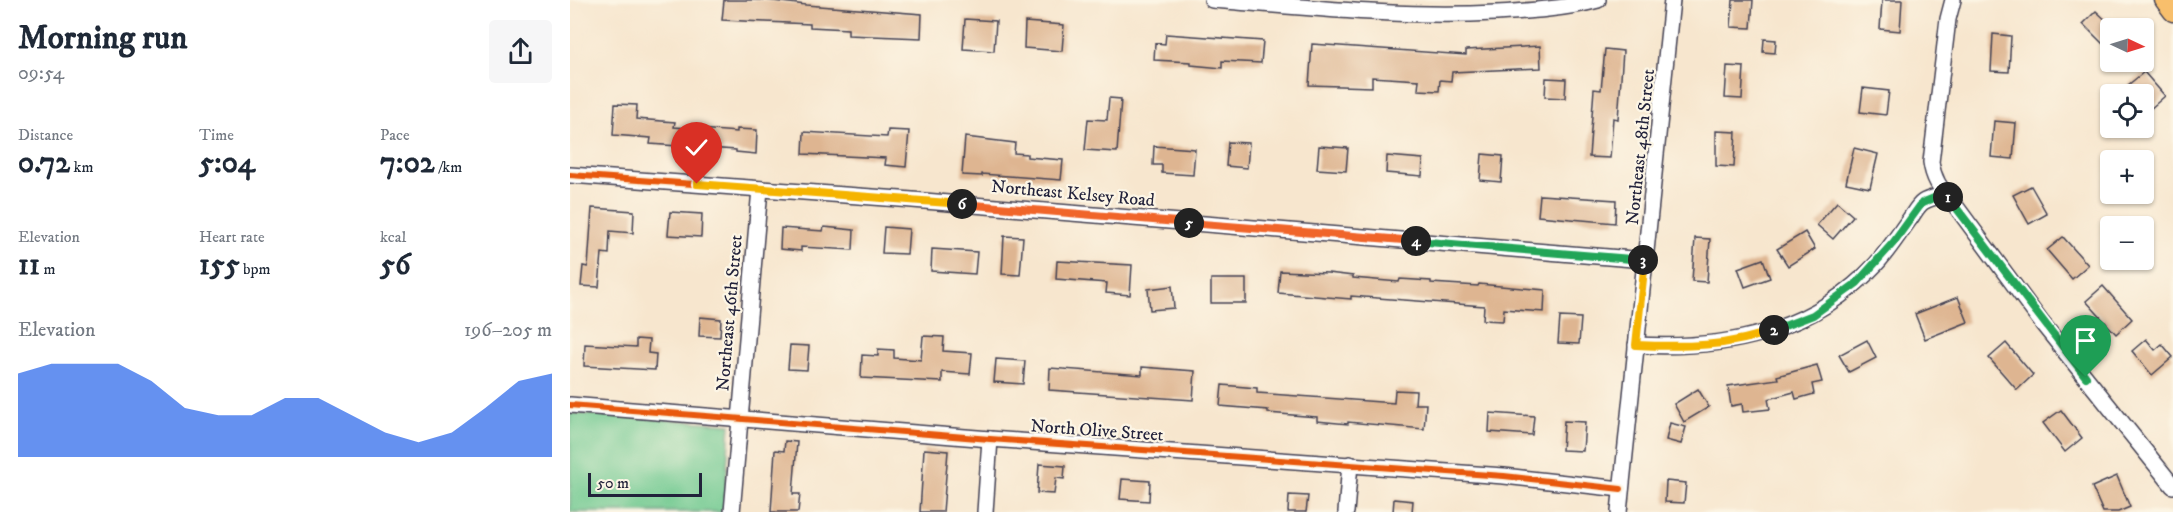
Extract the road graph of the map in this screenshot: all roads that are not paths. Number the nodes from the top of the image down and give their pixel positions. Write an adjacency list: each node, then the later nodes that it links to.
1 (1212, 0): 6 (street)
2 (1672, 0): 11 (street, Northeast 48th Street)
3 (1953, 0): 10 (street)
4 (2164, 0): 7 (main road)
5 (1591, 1): 6 (street)
6 (1463, 7)
7 (2173, 12)
8 (570, 175): 9 (street, Northeast Kelsey Road)
9 (760, 189): 11 (street, Northeast Kelsey Road); 14 (street, Northeast 46th Street)
10 (1944, 194): 12 (street); 17 (street)
11 (1645, 260): 12 (street, Northeast 48th Street)
12 (1636, 345): 18 (street, Northeast 48th Street)
13 (570, 405): 14 (street, North Olive Street)
14 (740, 419): 15 (street, North Olive Street); 19 (street, Northeast 46th Street)
15 (990, 439): 16 (street, North Olive Street); 20 (street)
16 (1350, 464): 18 (street, North Olive Street); 21 (street)
17 (2173, 486)
18 (1621, 489): 22 (street, Northeast 48th Street)
19 (732, 512)
20 (985, 512)
21 (1346, 512)
22 (1619, 512)

